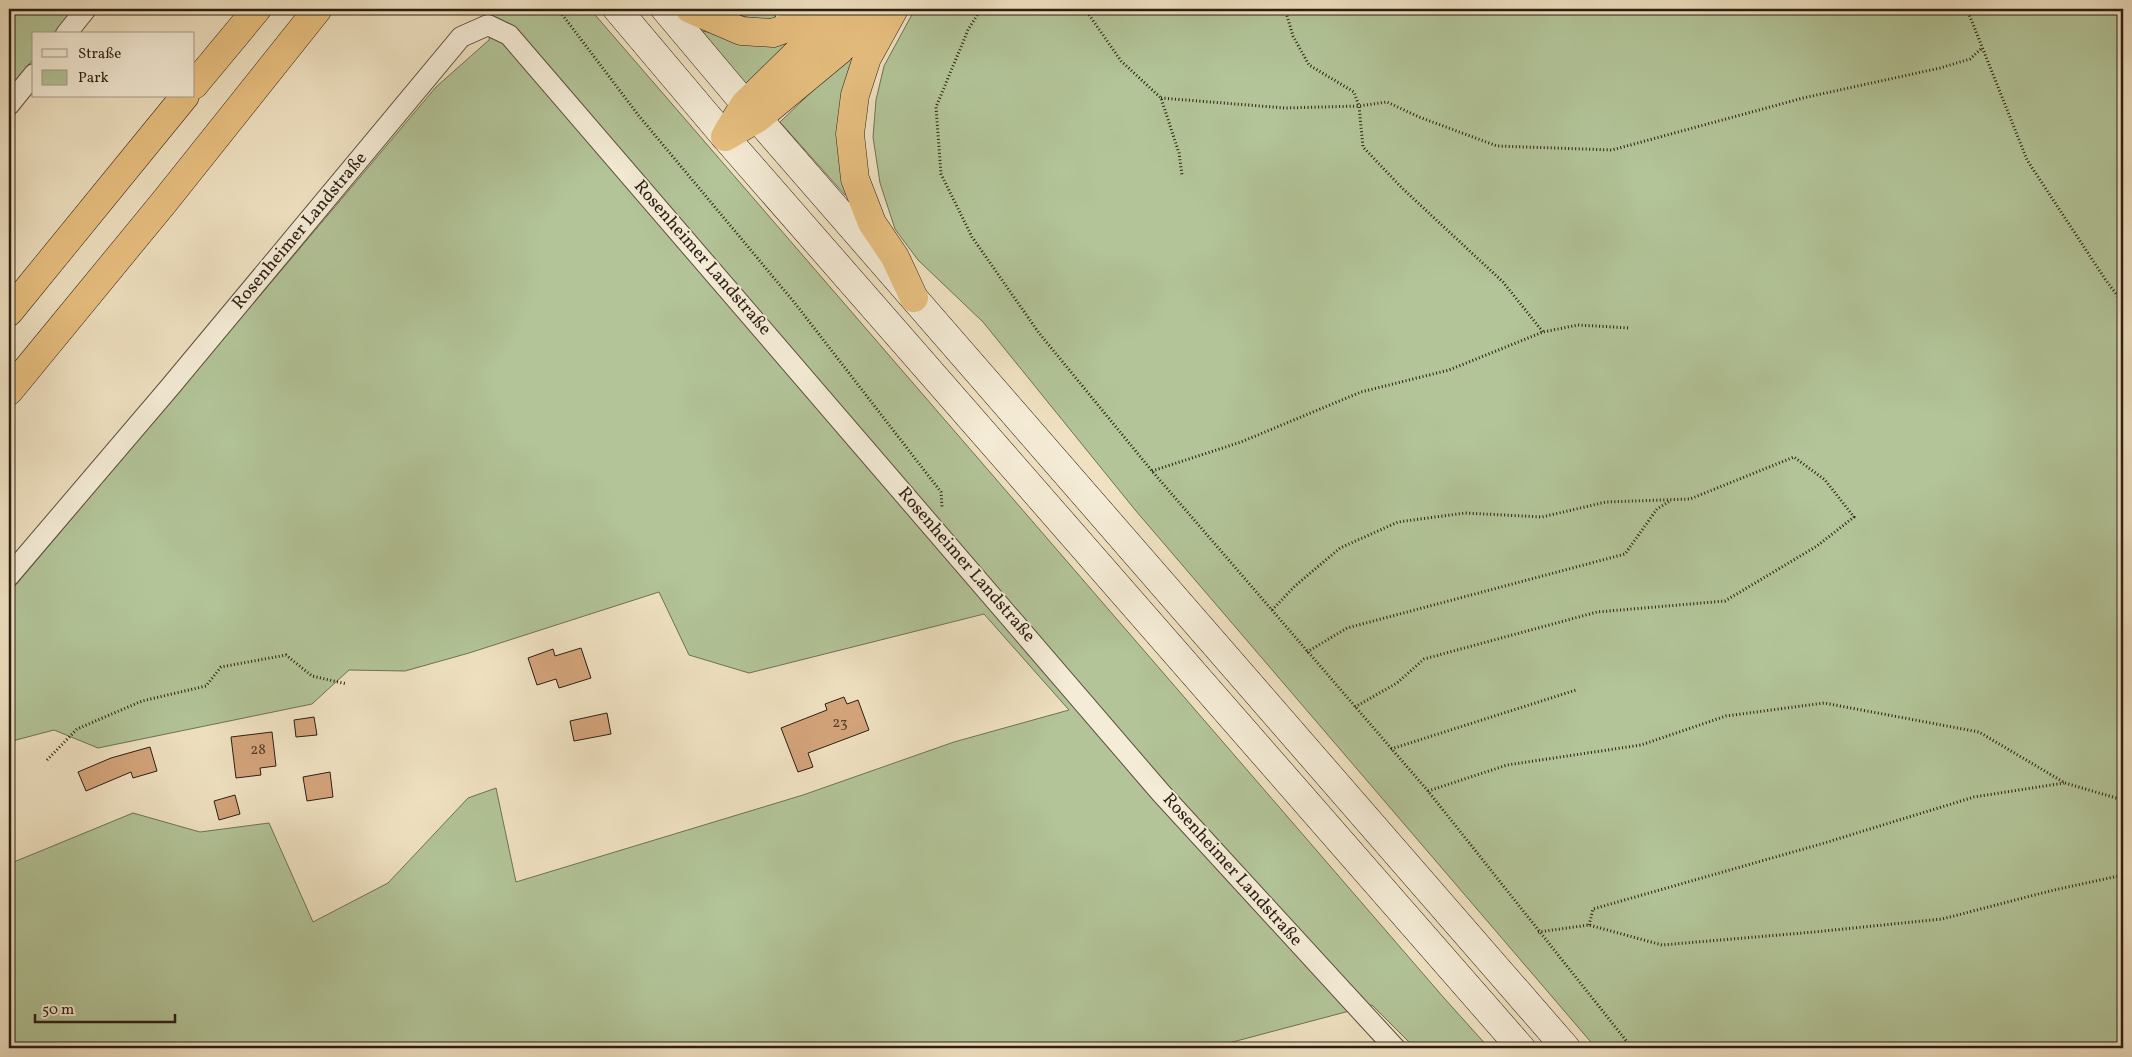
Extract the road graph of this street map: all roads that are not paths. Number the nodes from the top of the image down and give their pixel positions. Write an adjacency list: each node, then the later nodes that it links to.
1 (86, 9): 11 (street)
2 (257, 9): 13 (highway)
3 (318, 9): 20 (highway)
4 (617, 9): 17 (main road)
5 (665, 9): 16 (main road)
6 (690, 9): 10 (highway)
7 (841, 9): 10 (highway); 16 (highway)
8 (876, 9): 16 (highway)
9 (894, 9): 18 (highway)
10 (782, 19)
11 (68, 32)
12 (32, 77): 15 (street)
13 (195, 84)
14 (183, 98): 19 (highway)
15 (9, 106)
16 (752, 111): 17 (highway); 18 (main road)
17 (725, 137): 23 (main road)
18 (914, 298): 24 (main road)
19 (9, 312)
20 (9, 391)
21 (9, 576): 22 (street, Rosenheimer Landstraße)
22 (1395, 1048)
23 (1521, 1048)
24 (1566, 1048)

